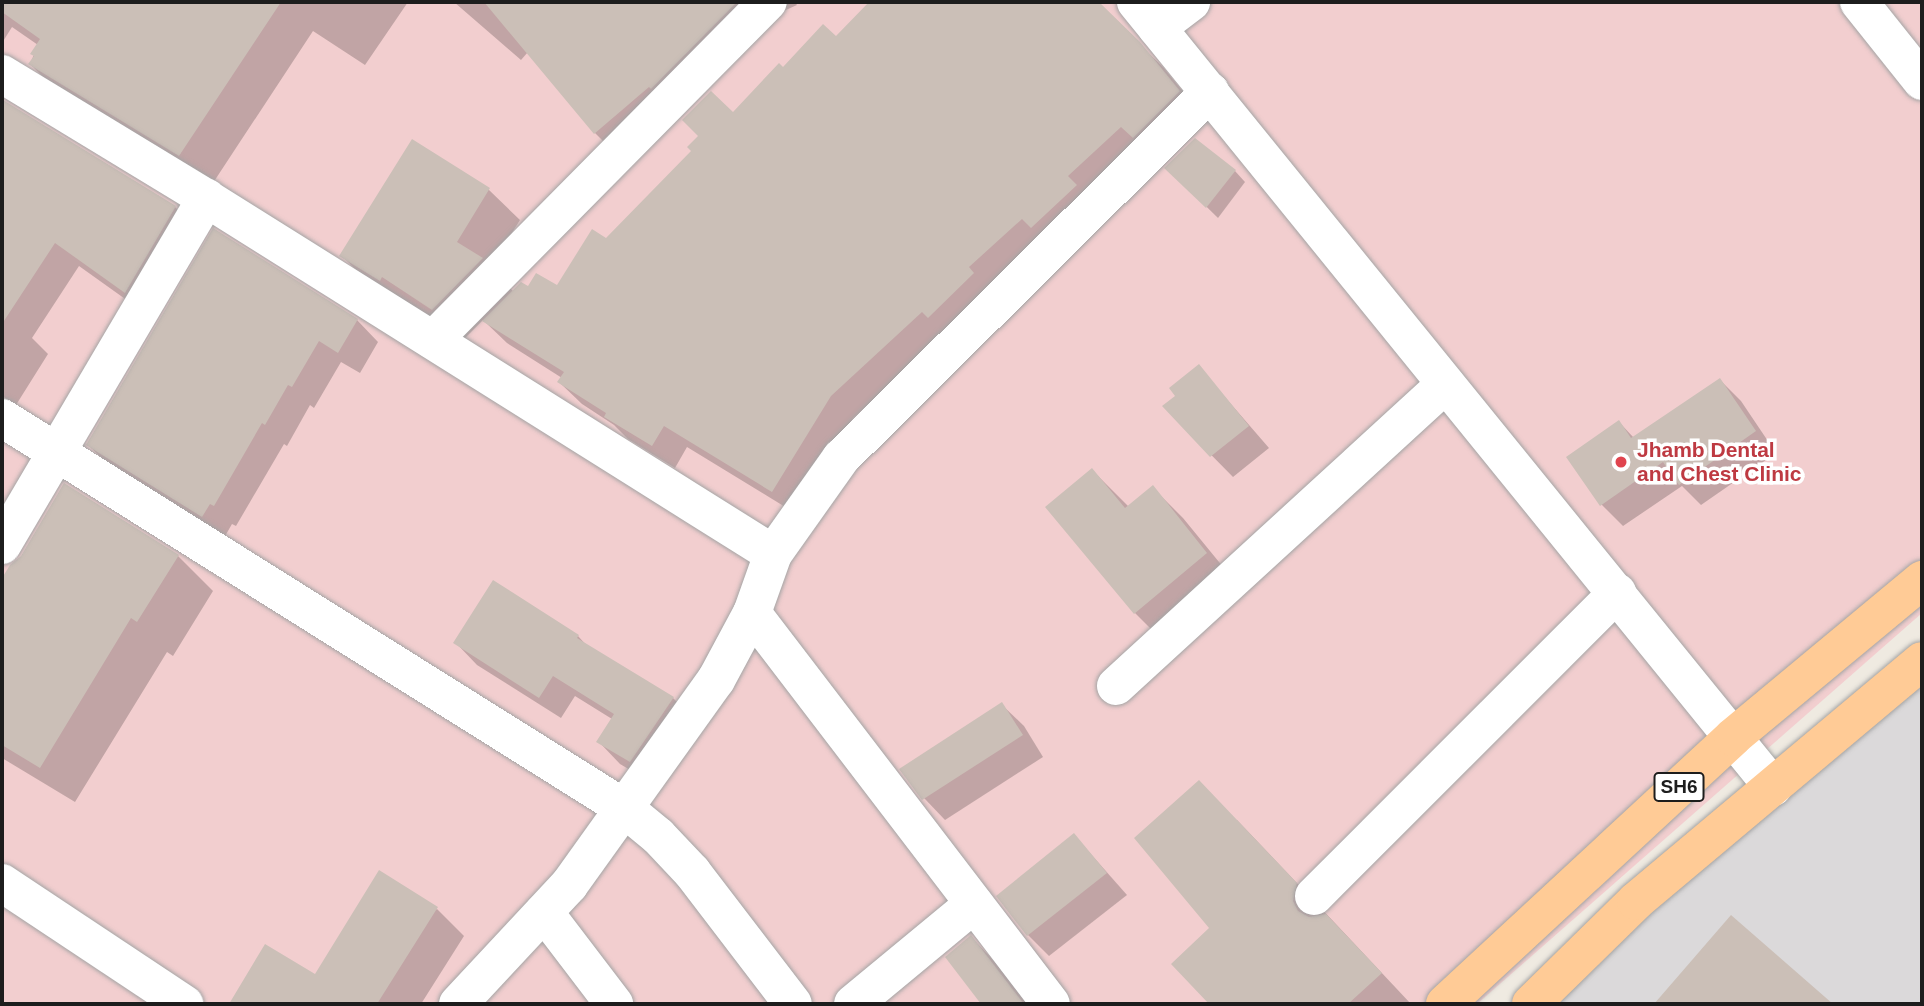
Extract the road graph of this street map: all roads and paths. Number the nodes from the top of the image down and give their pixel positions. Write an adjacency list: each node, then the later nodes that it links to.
1 (768, 2): 9 (street)
2 (1191, 2): 4 (street)
3 (1859, 2): 6 (street)
4 (1147, 15): 7 (street)
5 (2, 74): 8 (street)
6 (1922, 81)
7 (1210, 92): 10 (street); 14 (street)
8 (206, 198): 9 (street); 12 (street)
9 (433, 340): 14 (street)
10 (1446, 384): 16 (street); 19 (street)
11 (2, 418): 12 (street)
12 (57, 451): 13 (street); 22 (street)
13 (2, 545)
14 (773, 554): 17 (street)
15 (1922, 580): 20 (main road, SH6)
16 (1617, 593): 20 (street); 24 (street)
17 (752, 613): 22 (street); 25 (street)
18 (1922, 662): 21 (main road, SH6)
19 (1116, 686)
20 (1733, 737): 21 (street); 33 (main road, SH6)
21 (1773, 787): 34 (main road, SH6)
22 (624, 808): 26 (street); 30 (street)
23 (2, 883): 27 (street)
24 (1314, 897)
25 (974, 904): 31 (street); 32 (street)
26 (544, 912): 28 (street); 29 (street)
27 (184, 1004)
28 (458, 1004)
29 (614, 1004)
30 (793, 1004)
31 (853, 1004)
32 (1051, 1004)
33 (1445, 1004)
34 (1531, 1004)

